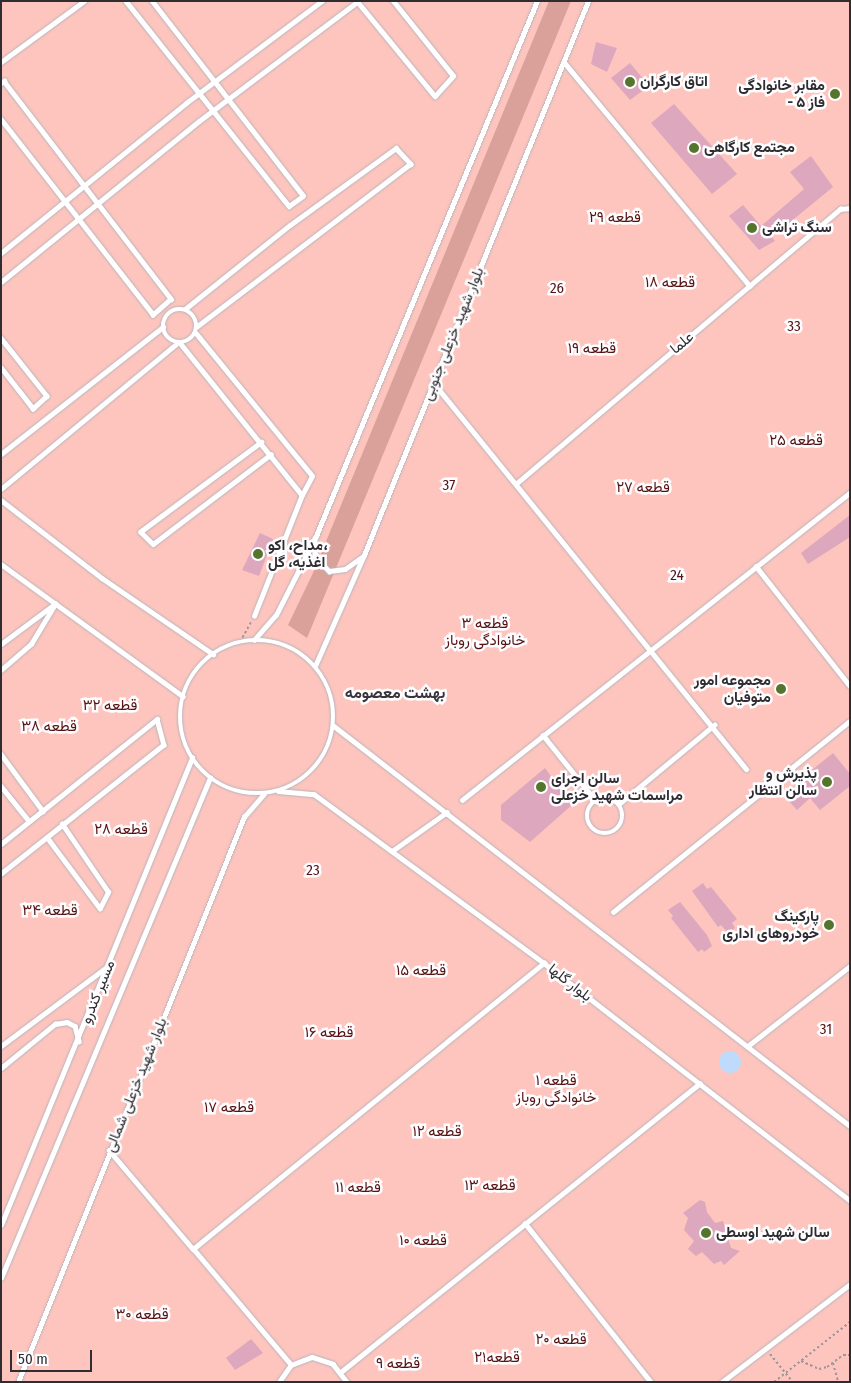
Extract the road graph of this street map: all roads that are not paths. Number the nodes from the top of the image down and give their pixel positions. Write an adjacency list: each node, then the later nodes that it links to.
1 (84, 1): 9 (lane)
2 (126, 1): 13 (lane)
3 (152, 1): 11 (lane)
4 (322, 1): 11 (lane)
5 (357, 1): 6 (lane); 14 (lane)
6 (393, 1)
7 (537, 1): 41 (lane)
8 (588, 1): 10 (lane, بلوار شهید خزعلی جنوبی)
9 (1, 62)
10 (564, 62): 24 (lane); 32 (lane, بلوار شهید خزعلی جنوبی)
11 (214, 82): 13 (lane); 14 (lane)
12 (1, 83): 17 (lane)
13 (199, 93): 15 (lane); 17 (lane)
14 (228, 99): 15 (lane); 15 (lane)
15 (213, 111): 19 (lane)
16 (1, 120): 18 (lane)
17 (84, 186): 18 (lane); 19 (lane)
18 (65, 202): 21 (lane); 22 (lane)
19 (98, 204): 21 (lane); 21 (lane)
20 (850, 208): 24 (lane, علما)
21 (78, 219): 23 (lane)
22 (1, 253)
23 (1, 282)
24 (750, 286): 36 (lane, علما)
25 (185, 309): 26 (lane); 26 (lane); 27 (lane)
26 (198, 326): 28 (lane)
27 (163, 327): 30 (lane); 34 (lane)
28 (196, 334): 30 (lane); 39 (lane)
29 (1, 338): 31 (lane)
30 (178, 344): 33 (lane); 37 (lane)
31 (1, 368)
32 (433, 382): 36 (lane); 42 (lane, بلوار شهید خزعلی جنوبی)
33 (262, 442): 35 (lane); 35 (lane)
34 (1, 454)
35 (271, 454): 39 (lane)
36 (517, 483): 49 (lane)
37 (1, 489)
38 (850, 492): 44 (lane)
39 (302, 495): 46 (lane)
40 (1, 500): 50 (lane)
41 (316, 536): 42 (lane); 47 (lane)
42 (364, 555): 51 (lane, بلوار شهید خزعلی جنوبی)
43 (1, 564): 45 (lane)
44 (756, 566): 49 (lane); 53 (lane)
45 (55, 604): 48 (lane); 52 (lane); 54 (lane)
46 (254, 616)
47 (254, 640): 50 (lane); 51 (lane)
48 (1, 644)
49 (652, 649): 56 (lane); 58 (lane)
50 (213, 654): 54 (lane)
51 (315, 666): 57 (lane)
52 (1, 670)
53 (850, 686)
54 (183, 696): 60 (lane)
55 (850, 721): 77 (lane)
56 (714, 725): 61 (lane); 68 (lane)
57 (334, 726): 64 (lane); 70 (lane)
58 (544, 735): 66 (lane); 67 (lane)
59 (1, 754): 69 (lane)
60 (192, 758): 62 (lane); 79 (lane, مسیر کندرو)
61 (746, 769)
62 (210, 778): 65 (lane); 92 (lane)
63 (1, 786): 71 (lane)
64 (278, 792): 65 (lane); 75 (lane, بلوار گلها)
65 (264, 794): 87 (lane, بلوار شهید خزعلی شمالی)
66 (462, 800)
67 (596, 801): 68 (lane); 68 (lane)
68 (620, 804)
69 (43, 811): 71 (lane); 72 (lane)
70 (446, 812): 75 (lane); 82 (lane)
71 (29, 821): 74 (lane)
72 (62, 824): 73 (lane); 73 (lane)
73 (47, 837): 76 (lane)
74 (1, 844)
75 (392, 851): 78 (lane, بلوار گلها)
76 (1, 874)
77 (613, 912)
78 (544, 963): 85 (lane, بلوار گلها); 91 (lane)
79 (109, 966): 81 (lane, مسیر کندرو); 83 (lane)
80 (850, 966): 82 (lane)
81 (79, 1041): 84 (lane); 90 (lane, مسیر کندرو)
82 (749, 1045): 86 (lane)
83 (1, 1046)
84 (1, 1068)
85 (700, 1083): 88 (lane, بلوار گلها); 89 (lane)
86 (850, 1126)
87 (109, 1150): 91 (lane); 96 (lane, بلوار شهید خزعلی شمالی)
88 (850, 1200)
89 (525, 1223): 95 (lane); 99 (lane)
90 (1, 1225)
91 (193, 1249): 94 (lane)
92 (1, 1278)
93 (850, 1284): 100 (lane)
94 (291, 1365): 95 (lane); 97 (lane)
95 (342, 1371): 98 (lane)
96 (18, 1382)
97 (279, 1382)
98 (347, 1382)
99 (651, 1382)
100 (722, 1382)

